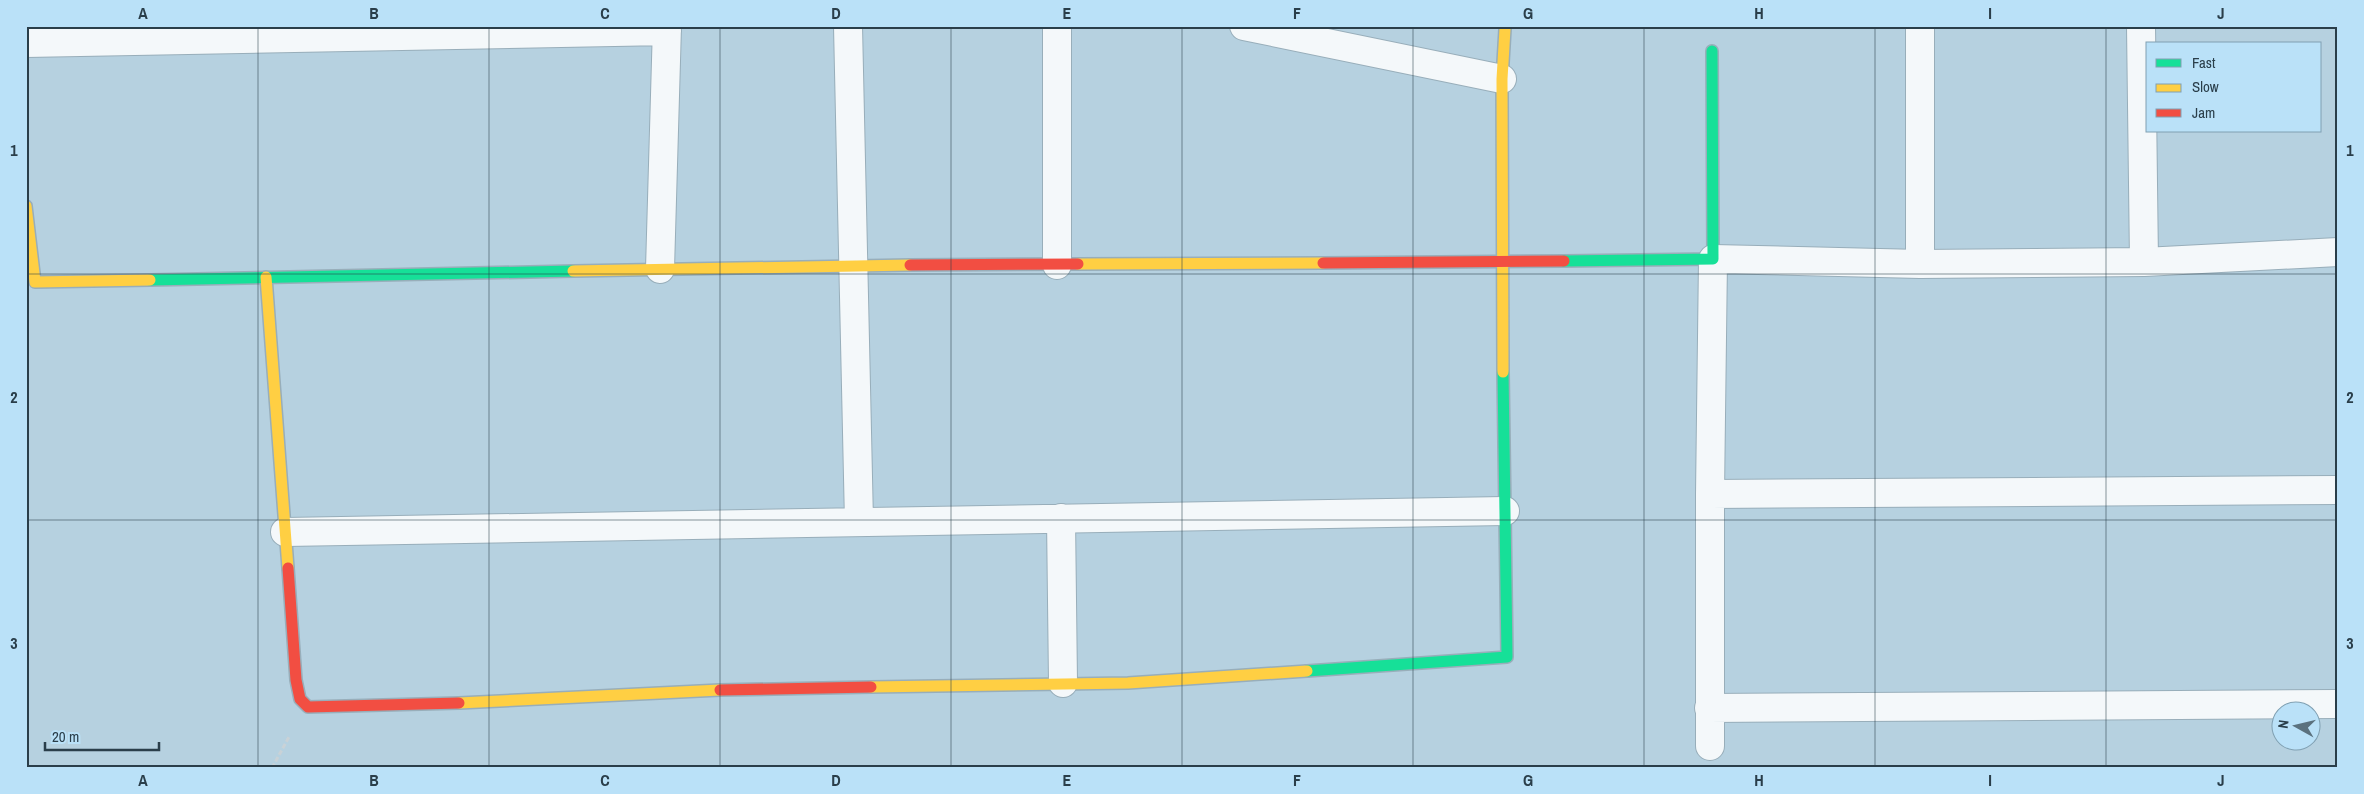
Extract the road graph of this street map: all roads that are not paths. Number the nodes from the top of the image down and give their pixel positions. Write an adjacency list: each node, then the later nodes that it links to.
1 (848, 26): 17 (street)
2 (1057, 26): 18 (street)
3 (1244, 26): 10 (street)
4 (1920, 26): 16 (street)
5 (2141, 26): 15 (street)
6 (667, 29): 8 (street); 19 (street)
7 (1505, 29): 10 (street)
8 (26, 43)
9 (1712, 51): 13 (street)
10 (1502, 79): 14 (street)
11 (26, 206): 20 (street)
12 (2338, 252): 15 (street)
13 (1714, 259): 14 (street); 16 (street); 22 (street)
14 (1502, 262): 18 (street); 23 (street)
15 (2144, 262): 16 (street)
16 (1920, 264)
17 (853, 265): 18 (street); 19 (street); 25 (street)
18 (1057, 265)
19 (660, 269): 20 (street)
20 (266, 277): 26 (street)
21 (2338, 490): 22 (street)
22 (1710, 494): 29 (street)
23 (1505, 511): 24 (street); 27 (street)
24 (1061, 518): 25 (street); 27 (street)
25 (859, 522): 26 (street)
26 (285, 532): 27 (street)
27 (1063, 684)
28 (2338, 704): 29 (street)
29 (1709, 708): 30 (street)
30 (1710, 746)

